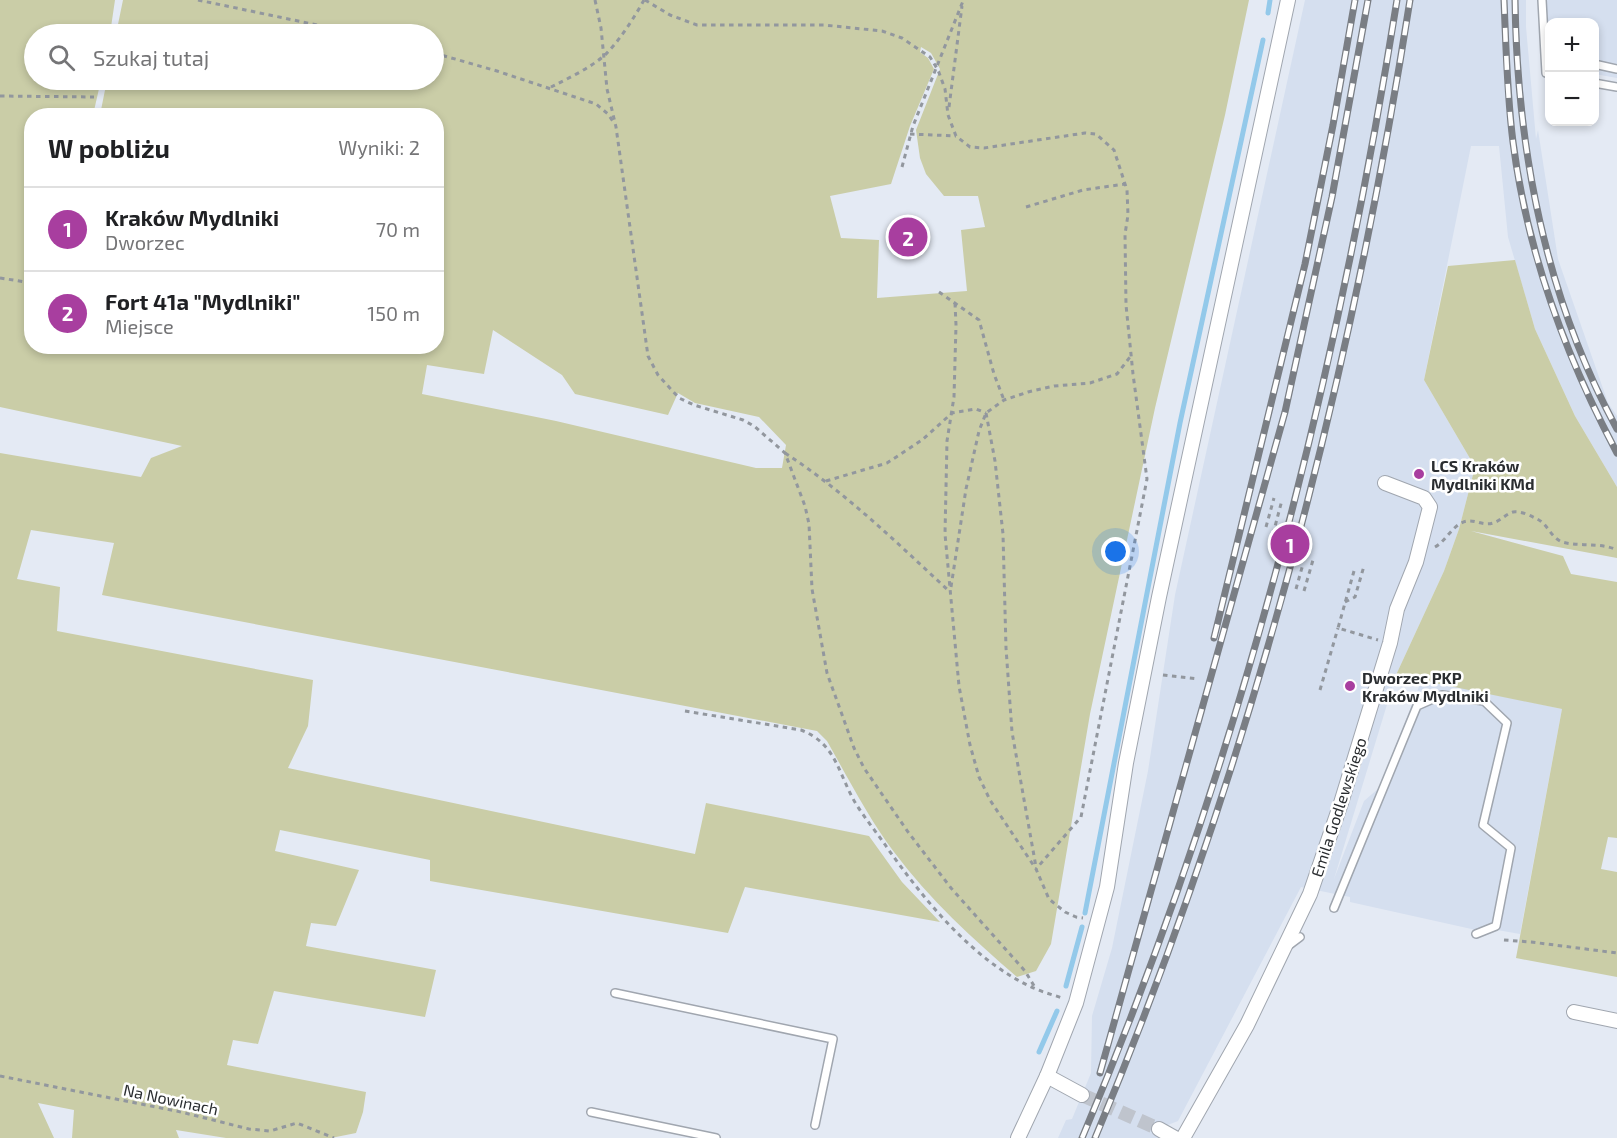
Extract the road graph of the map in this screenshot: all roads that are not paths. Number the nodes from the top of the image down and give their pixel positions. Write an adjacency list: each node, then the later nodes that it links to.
1 (1288, 0): 16 (street)
2 (1542, 0): 5 (lane)
3 (1599, 65): 4 (lane)
4 (1617, 69)
5 (1546, 72)
6 (1599, 83): 7 (lane)
7 (1617, 87)
8 (1385, 483): 12 (street, Emila Godlewskiego)
9 (1334, 908): 10 (lane)
10 (1476, 934)
11 (1300, 937): 12 (lane)
12 (1284, 949): 24 (street, Emila Godlewskiego)
13 (615, 993): 19 (lane)
14 (1574, 1012): 15 (street)
15 (1617, 1021)
16 (1047, 1076): 17 (street); 22 (street)
17 (1082, 1095)
18 (591, 1112): 21 (lane)
19 (815, 1125)
20 (1159, 1129): 23 (street)
21 (716, 1138)
22 (1018, 1138)
23 (1175, 1138)
24 (1182, 1138)

